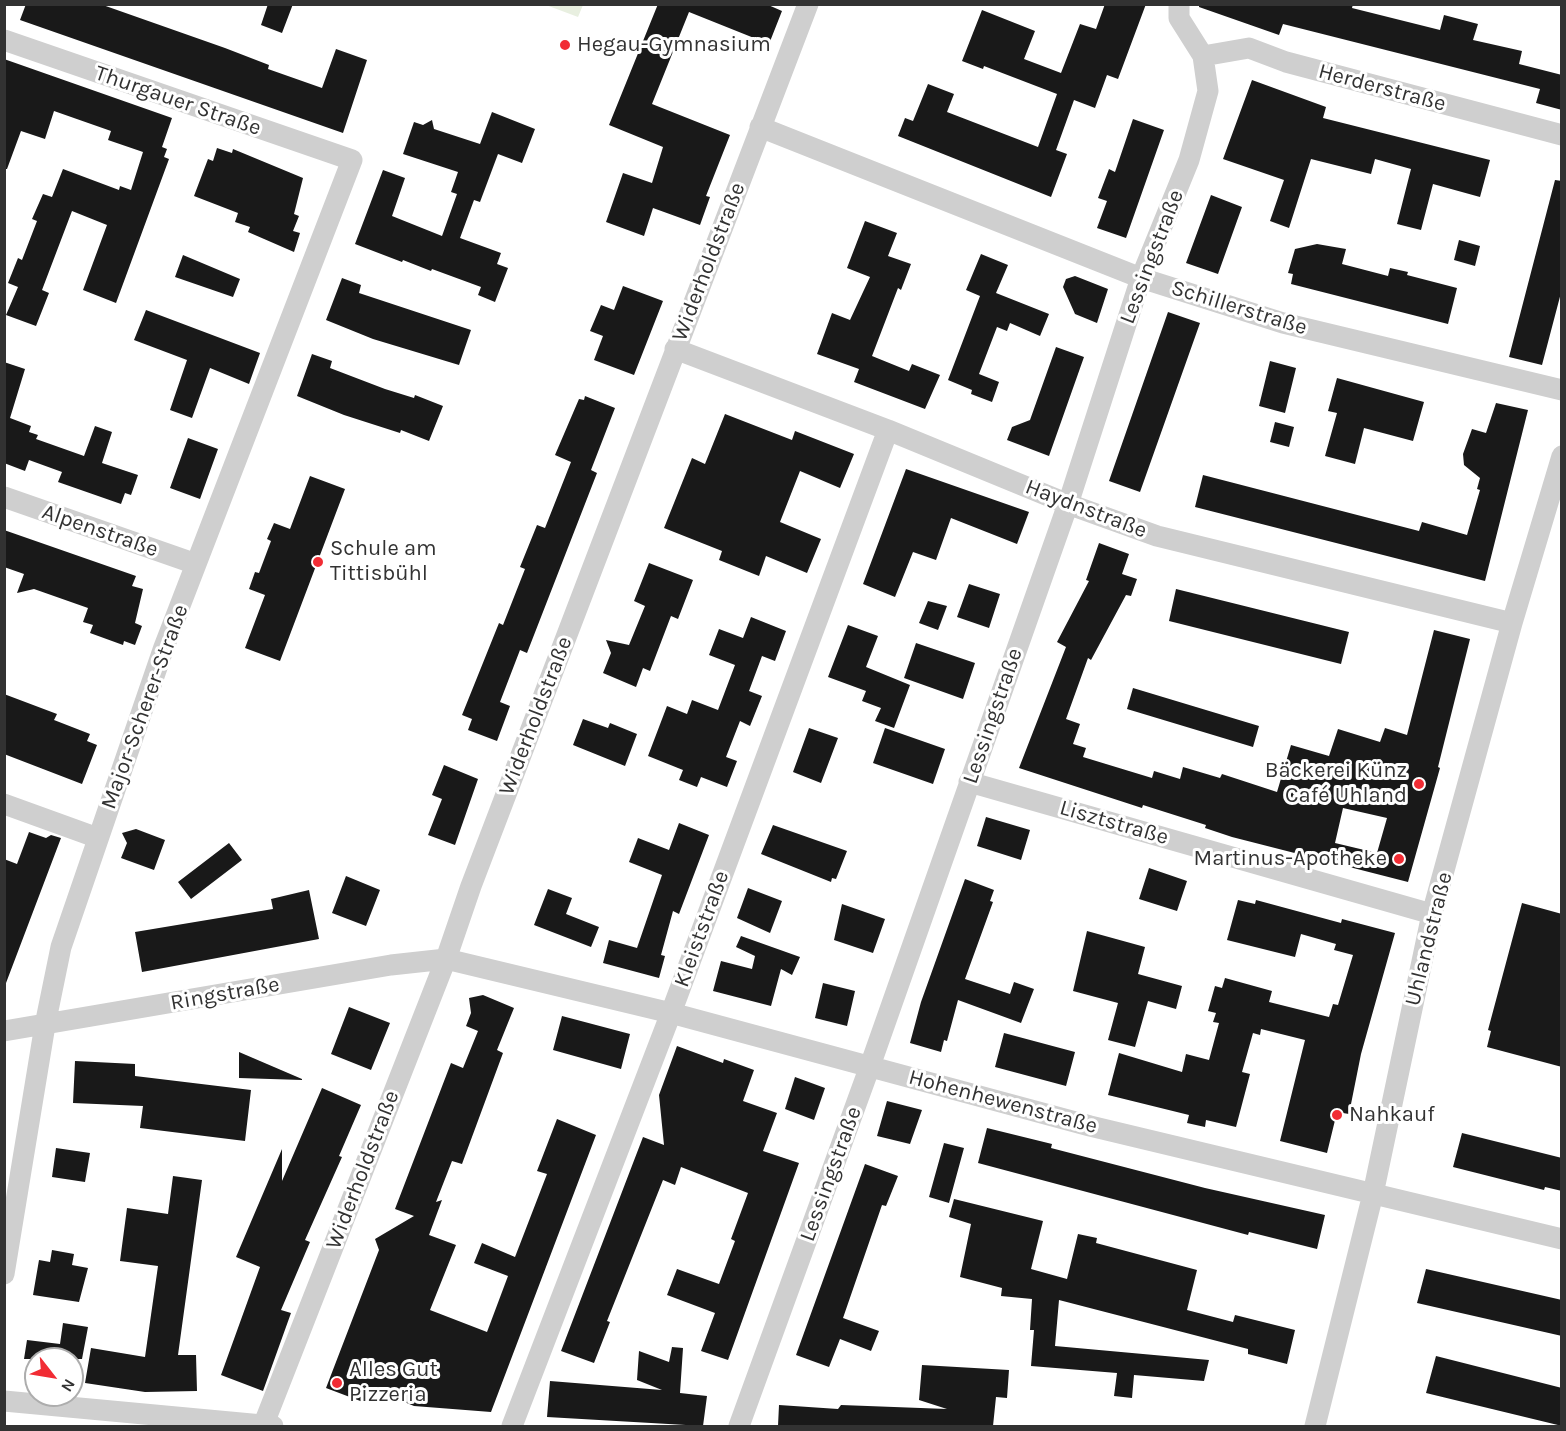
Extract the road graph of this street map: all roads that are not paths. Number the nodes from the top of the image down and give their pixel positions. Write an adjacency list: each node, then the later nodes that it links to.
1 (808, 4): 5 (street, Widerholdstraße)
2 (1179, 4): 4 (street, Lessingstraße)
3 (4, 40): 7 (street, Thurgauer Straße)
4 (1203, 56): 6 (street, Herderstraße); 8 (street, Lessingstraße)
5 (760, 127): 8 (street, Schillerstraße); 9 (street, Widerholdstraße)
6 (1562, 135)
7 (352, 160): 15 (street, Major-Scherer-Straße)
8 (1141, 278): 10 (street, Schillerstraße); 14 (street, Lessingstraße)
9 (675, 349): 11 (street, Haydnstraße); 21 (street, Widerholdstraße)
10 (1562, 390)
11 (888, 430): 14 (street, Haydnstraße); 22 (street, Kleiststraße)
12 (1562, 456): 16 (street, Uhlandstraße)
13 (4, 497): 15 (street, Alpenstraße)
14 (1068, 504): 16 (street, Haydnstraße); 17 (street, Lessingstraße)
15 (196, 564): 19 (street, Major-Scherer-Straße)
16 (1512, 623): 20 (street, Uhlandstraße)
17 (969, 782): 20 (street, Lisztstraße); 25 (street, Lessingstraße)
18 (4, 804): 19 (street)
19 (98, 838): 23 (street, Major-Scherer-Straße)
20 (1432, 914): 26 (street, Uhlandstraße)
21 (446, 959): 22 (street, Hohenhewenstraße); 23 (street, Ringstraße); 30 (street, Widerholdstraße)
22 (671, 1013): 25 (street, Hohenhewenstraße); 31 (street, Kleiststraße)
23 (45, 1025): 24 (street, Ringstraße); 28 (street, Major-Scherer-Straße)
24 (4, 1031)
25 (870, 1066): 26 (street, Hohenhewenstraße); 32 (street, Lessingstraße)
26 (1373, 1194): 27 (street, Hohenhewenstraße); 33 (street, Uhlandstraße)
27 (1562, 1239)
28 (4, 1274)
29 (4, 1401): 30 (street)
30 (266, 1426)
31 (512, 1426)
32 (739, 1426)
33 (1315, 1426)

